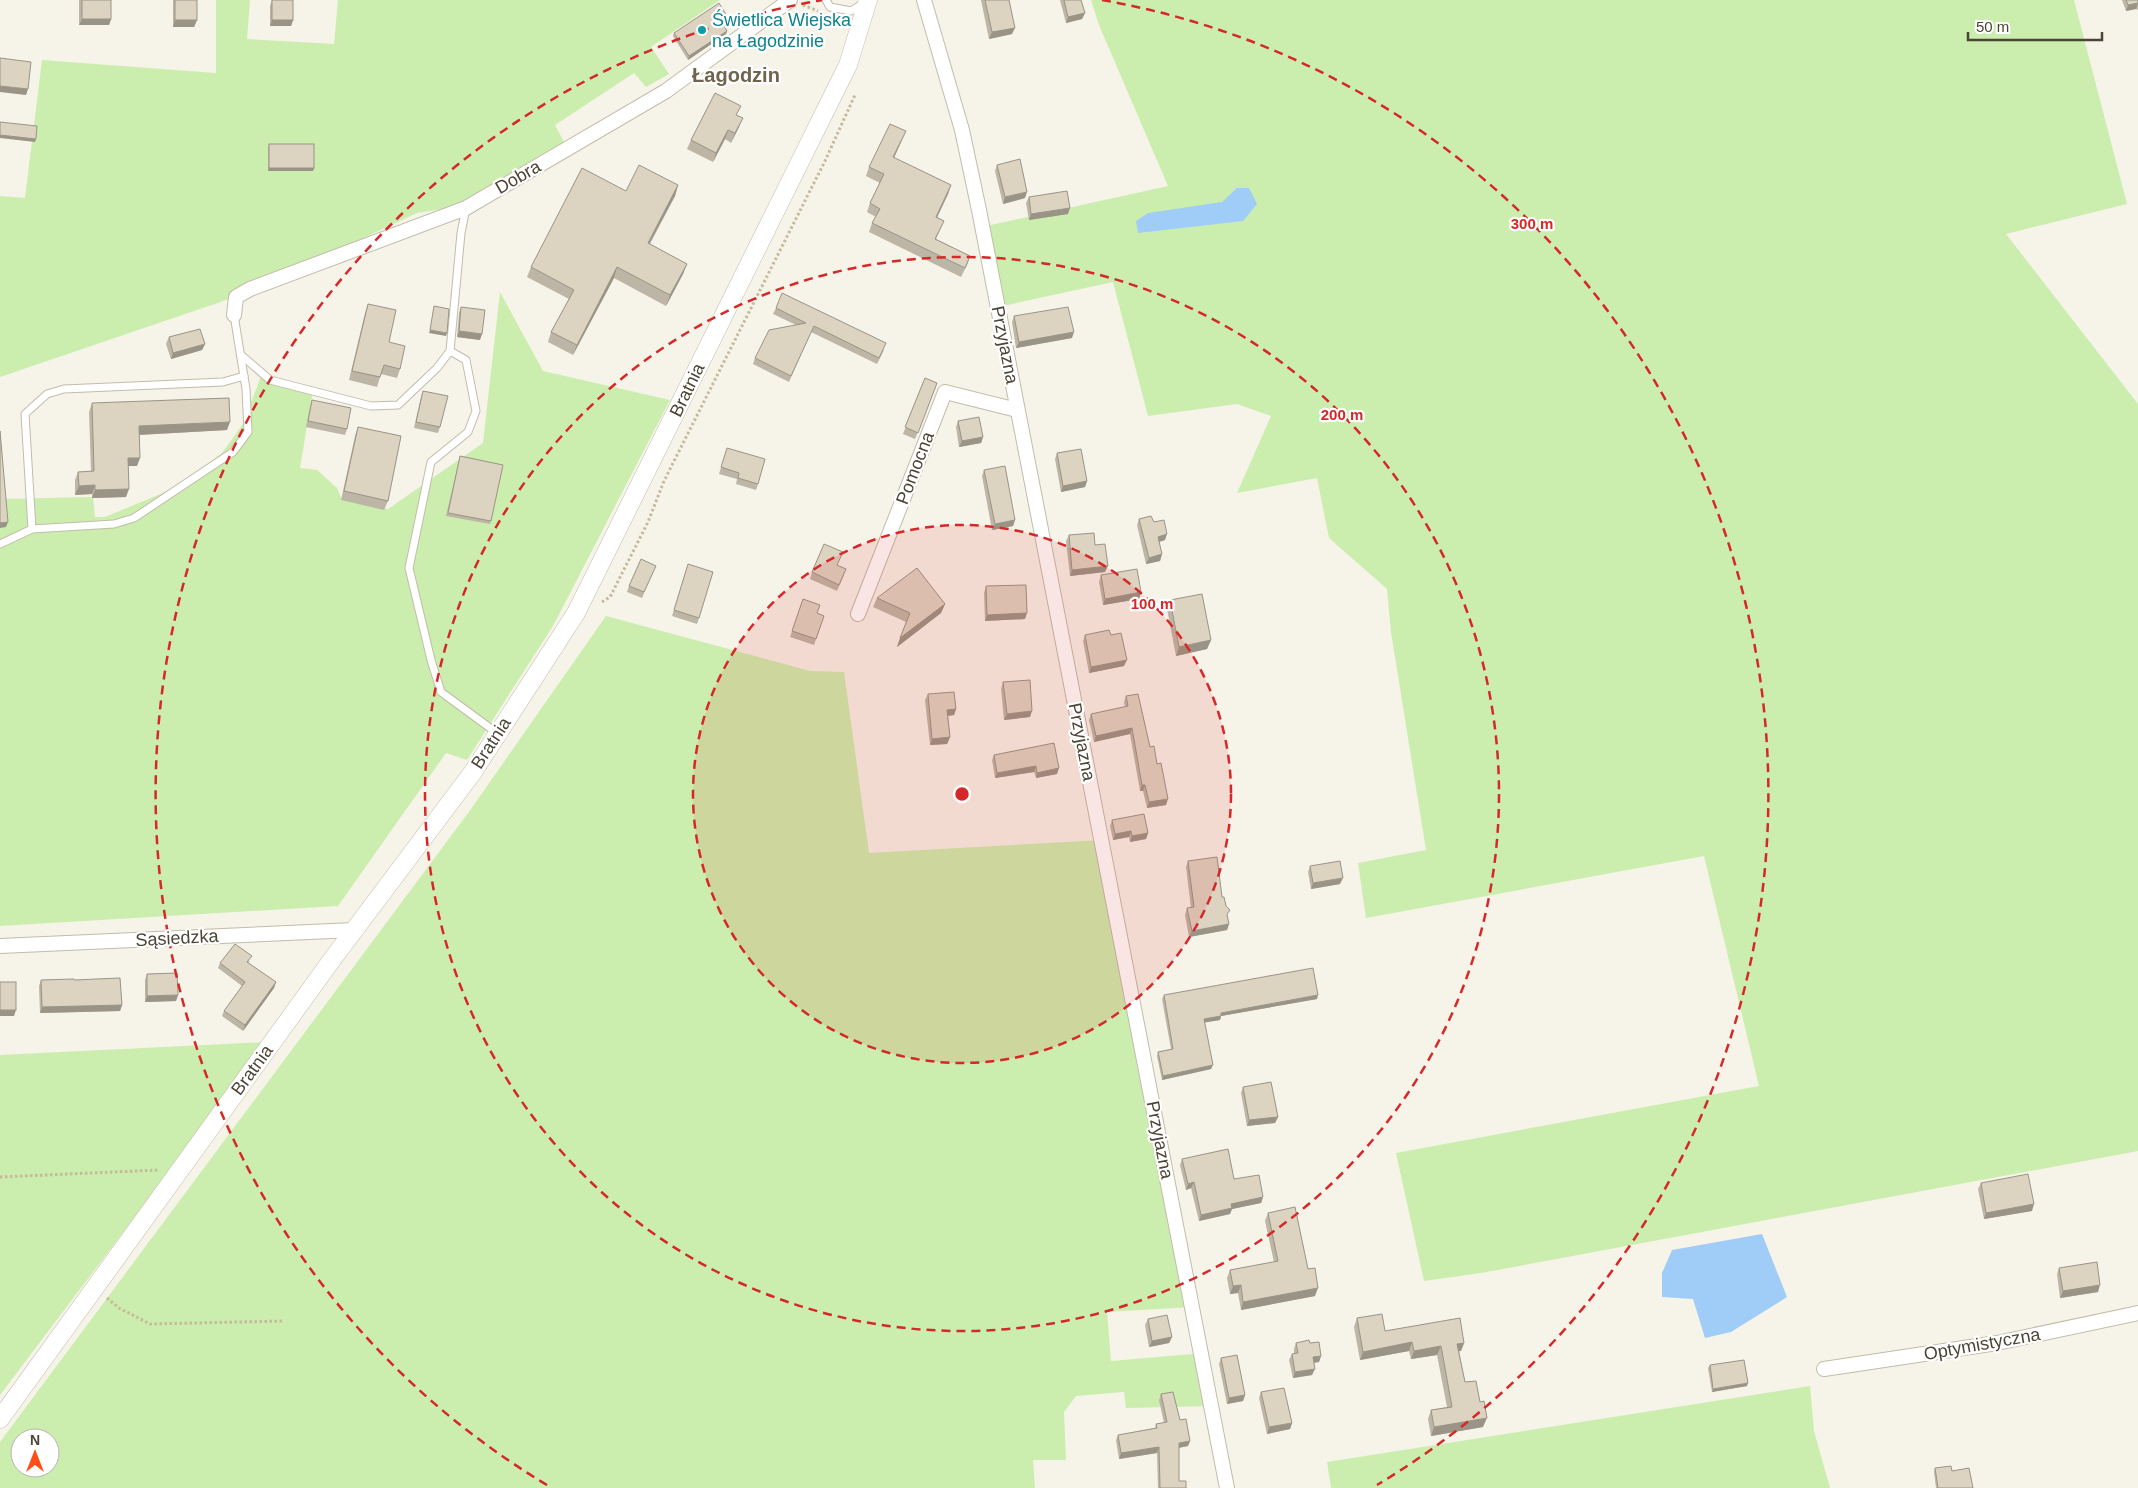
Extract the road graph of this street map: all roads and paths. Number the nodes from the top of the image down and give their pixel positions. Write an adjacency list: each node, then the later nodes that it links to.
1 (826, 0): 2 (lane)
2 (868, 0): 15 (street, Bratnia)
3 (924, 0): 11 (street, Przyjazna)
4 (794, 2): 5 (path); 6 (street, Dobra)
5 (825, 13)
6 (466, 208): 7 (street, Dobra); 8 (lane)
7 (234, 314): 9 (lane)
8 (450, 351): 9 (lane); 15 (lane)
9 (241, 356): 10 (lane)
10 (244, 376): 12 (lane); 12 (lane)
11 (1017, 410): 14 (street, Pomocna); 25 (street, Przyjazna)
12 (32, 529): 13 (lane)
13 (0, 544)
14 (858, 614)
15 (498, 733): 16 (street, Bratnia)
16 (354, 930): 17 (street, Sąsiedzka); 18 (street, Bratnia)
17 (0, 946)
18 (179, 1170): 19 (path); 20 (street, Bratnia)
19 (0, 1177)
20 (94, 1288): 22 (path); 24 (street, Bratnia)
21 (2138, 1313): 23 (street, Optymistyczna)
22 (284, 1322)
23 (1824, 1369)
24 (0, 1419)
25 (1227, 1488)

